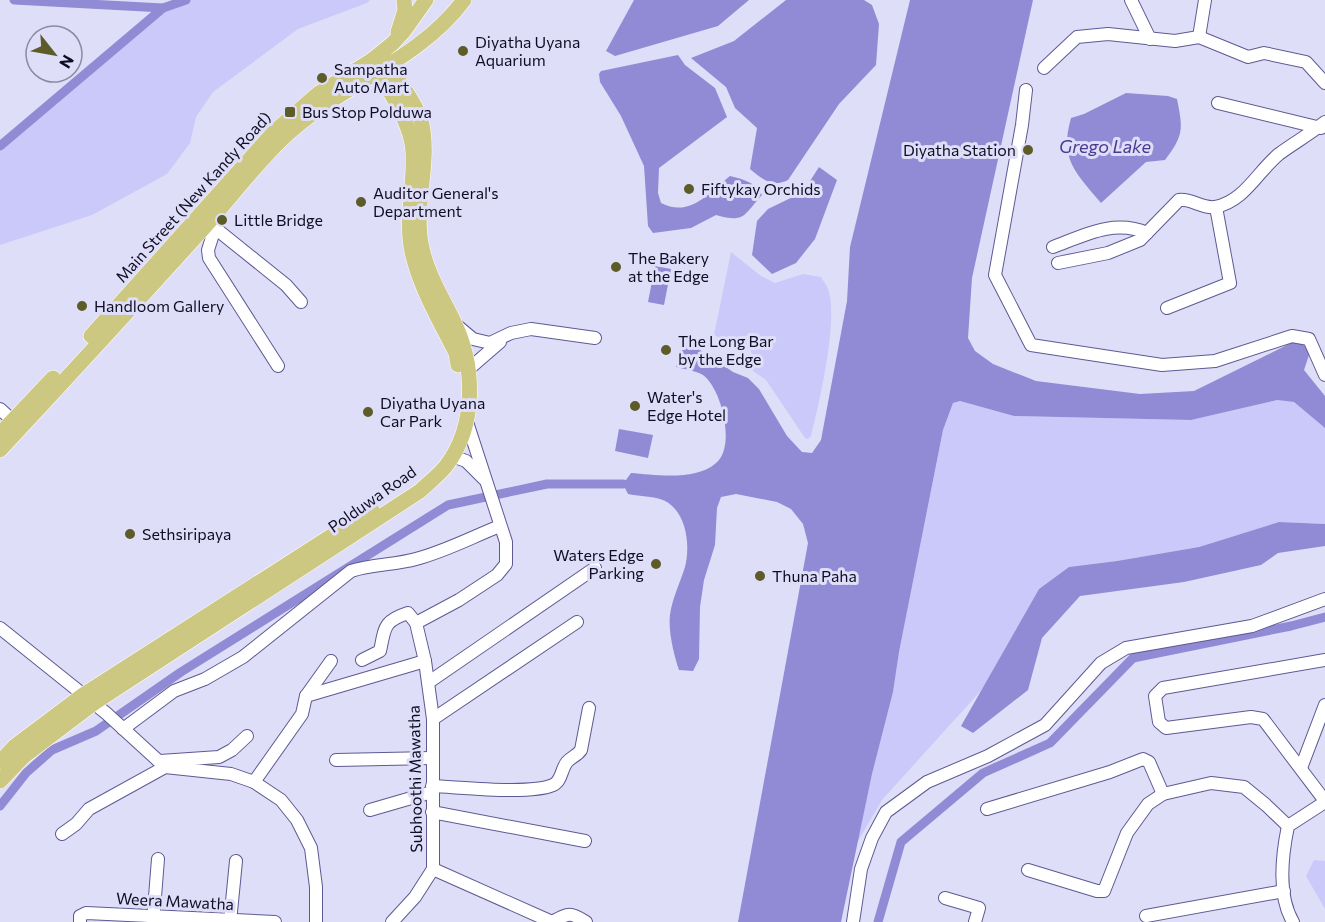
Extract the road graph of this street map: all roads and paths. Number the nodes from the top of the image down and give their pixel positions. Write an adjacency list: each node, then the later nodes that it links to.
1 (404, 0): 10 (main road)
2 (426, 0): 10 (main road, Main Street (New Kandy Road))
3 (457, 0): 7 (main road)
4 (464, 0): 7 (main road)
5 (1131, 0): 9 (street)
6 (1205, 0): 8 (street)
7 (434, 32): 10 (main road, Main Street (New Kandy Road))
8 (1199, 37): 9 (street); 12 (street)
9 (1150, 39): 11 (street)
10 (383, 59): 17 (main road, Main Street (New Kandy Road)); 21 (main road, Polduwa Road); 33 (main road, Main Street (New Kandy Road))
11 (1044, 68)
12 (1325, 83)
13 (1026, 90): 31 (street)
14 (1218, 103): 15 (street)
15 (1323, 126): 16 (street)
16 (1216, 207): 18 (street); 23 (street)
17 (213, 224): 22 (street); 29 (street); 36 (main road, Main Street (New Kandy Road))
18 (1147, 233): 19 (street); 20 (street)
19 (1053, 246)
20 (1058, 262)
21 (435, 298): 24 (main road, Polduwa Road); 28 (main road, Polduwa Road)
22 (301, 302)
23 (1167, 308)
24 (454, 323): 27 (street); 28 (main road, Polduwa Road)
25 (511, 333): 26 (street); 27 (street); 30 (street)
26 (595, 338)
27 (490, 343): 28 (street)
28 (461, 352): 30 (main road, Polduwa Road); 37 (main road, Polduwa Road)
29 (278, 366)
30 (470, 369): 34 (main road, Polduwa Road)
31 (1325, 375)
32 (0, 409): 33 (street)
33 (12, 420): 35 (main road, Main Street (New Kandy Road))
34 (467, 422): 37 (main road, Polduwa Road); 38 (street)
35 (0, 434)
36 (0, 450)
37 (451, 450): 38 (street); 51 (main road, Polduwa Road)
38 (489, 485): 39 (street)
39 (500, 526): 42 (street); 55 (street)
40 (595, 568): 49 (street)
41 (1325, 599): 87 (street)
42 (416, 622): 45 (street); 48 (street, Subhoothi Mawatha)
43 (577, 622): 54 (street)
44 (0, 628): 51 (street)
45 (362, 660)
46 (1325, 660): 61 (street)
47 (331, 661): 50 (street)
48 (425, 661): 49 (street, Subhoothi Mawatha); 50 (street)
49 (429, 682): 54 (street, Subhoothi Mawatha)
50 (306, 696): 63 (street)
51 (94, 704): 55 (street); 59 (main road, Polduwa Road); 62 (main road, Polduwa Road)
52 (1325, 705): 61 (street)
53 (589, 708): 64 (street)
54 (432, 719): 57 (street, Subhoothi Mawatha)
55 (121, 727): 60 (street)
56 (247, 736): 60 (street)
57 (432, 758): 58 (street); 64 (street, Subhoothi Mawatha)
58 (336, 760)
59 (0, 762)
60 (162, 764): 63 (street); 71 (street)
61 (1301, 768): 66 (street)
62 (0, 781)
63 (254, 782): 84 (street)
64 (432, 789): 68 (street); 69 (street, Subhoothi Mawatha)
65 (1163, 794): 67 (street); 70 (street); 76 (street)
66 (1325, 802): 70 (street)
67 (987, 808)
68 (370, 810)
69 (432, 812): 72 (street); 75 (street, Subhoothi Mawatha)
70 (1288, 826): 77 (street)
71 (62, 834)
72 (585, 841)
73 (158, 859): 80 (street)
74 (236, 861): 81 (street)
75 (433, 869): 85 (street, Subhoothi Mawatha); 86 (street)
76 (1028, 870)
77 (1284, 891): 79 (street); 89 (street)
78 (945, 898): 88 (street)
79 (1146, 916)
80 (153, 919): 81 (street, Weera Mawatha); 82 (street, Weera Mawatha)
81 (230, 921): 83 (street, Weera Mawatha)
82 (80, 922)
83 (275, 922)
84 (316, 922)
85 (392, 922)
86 (586, 922)
87 (853, 922)
88 (975, 922)
89 (1293, 922)

